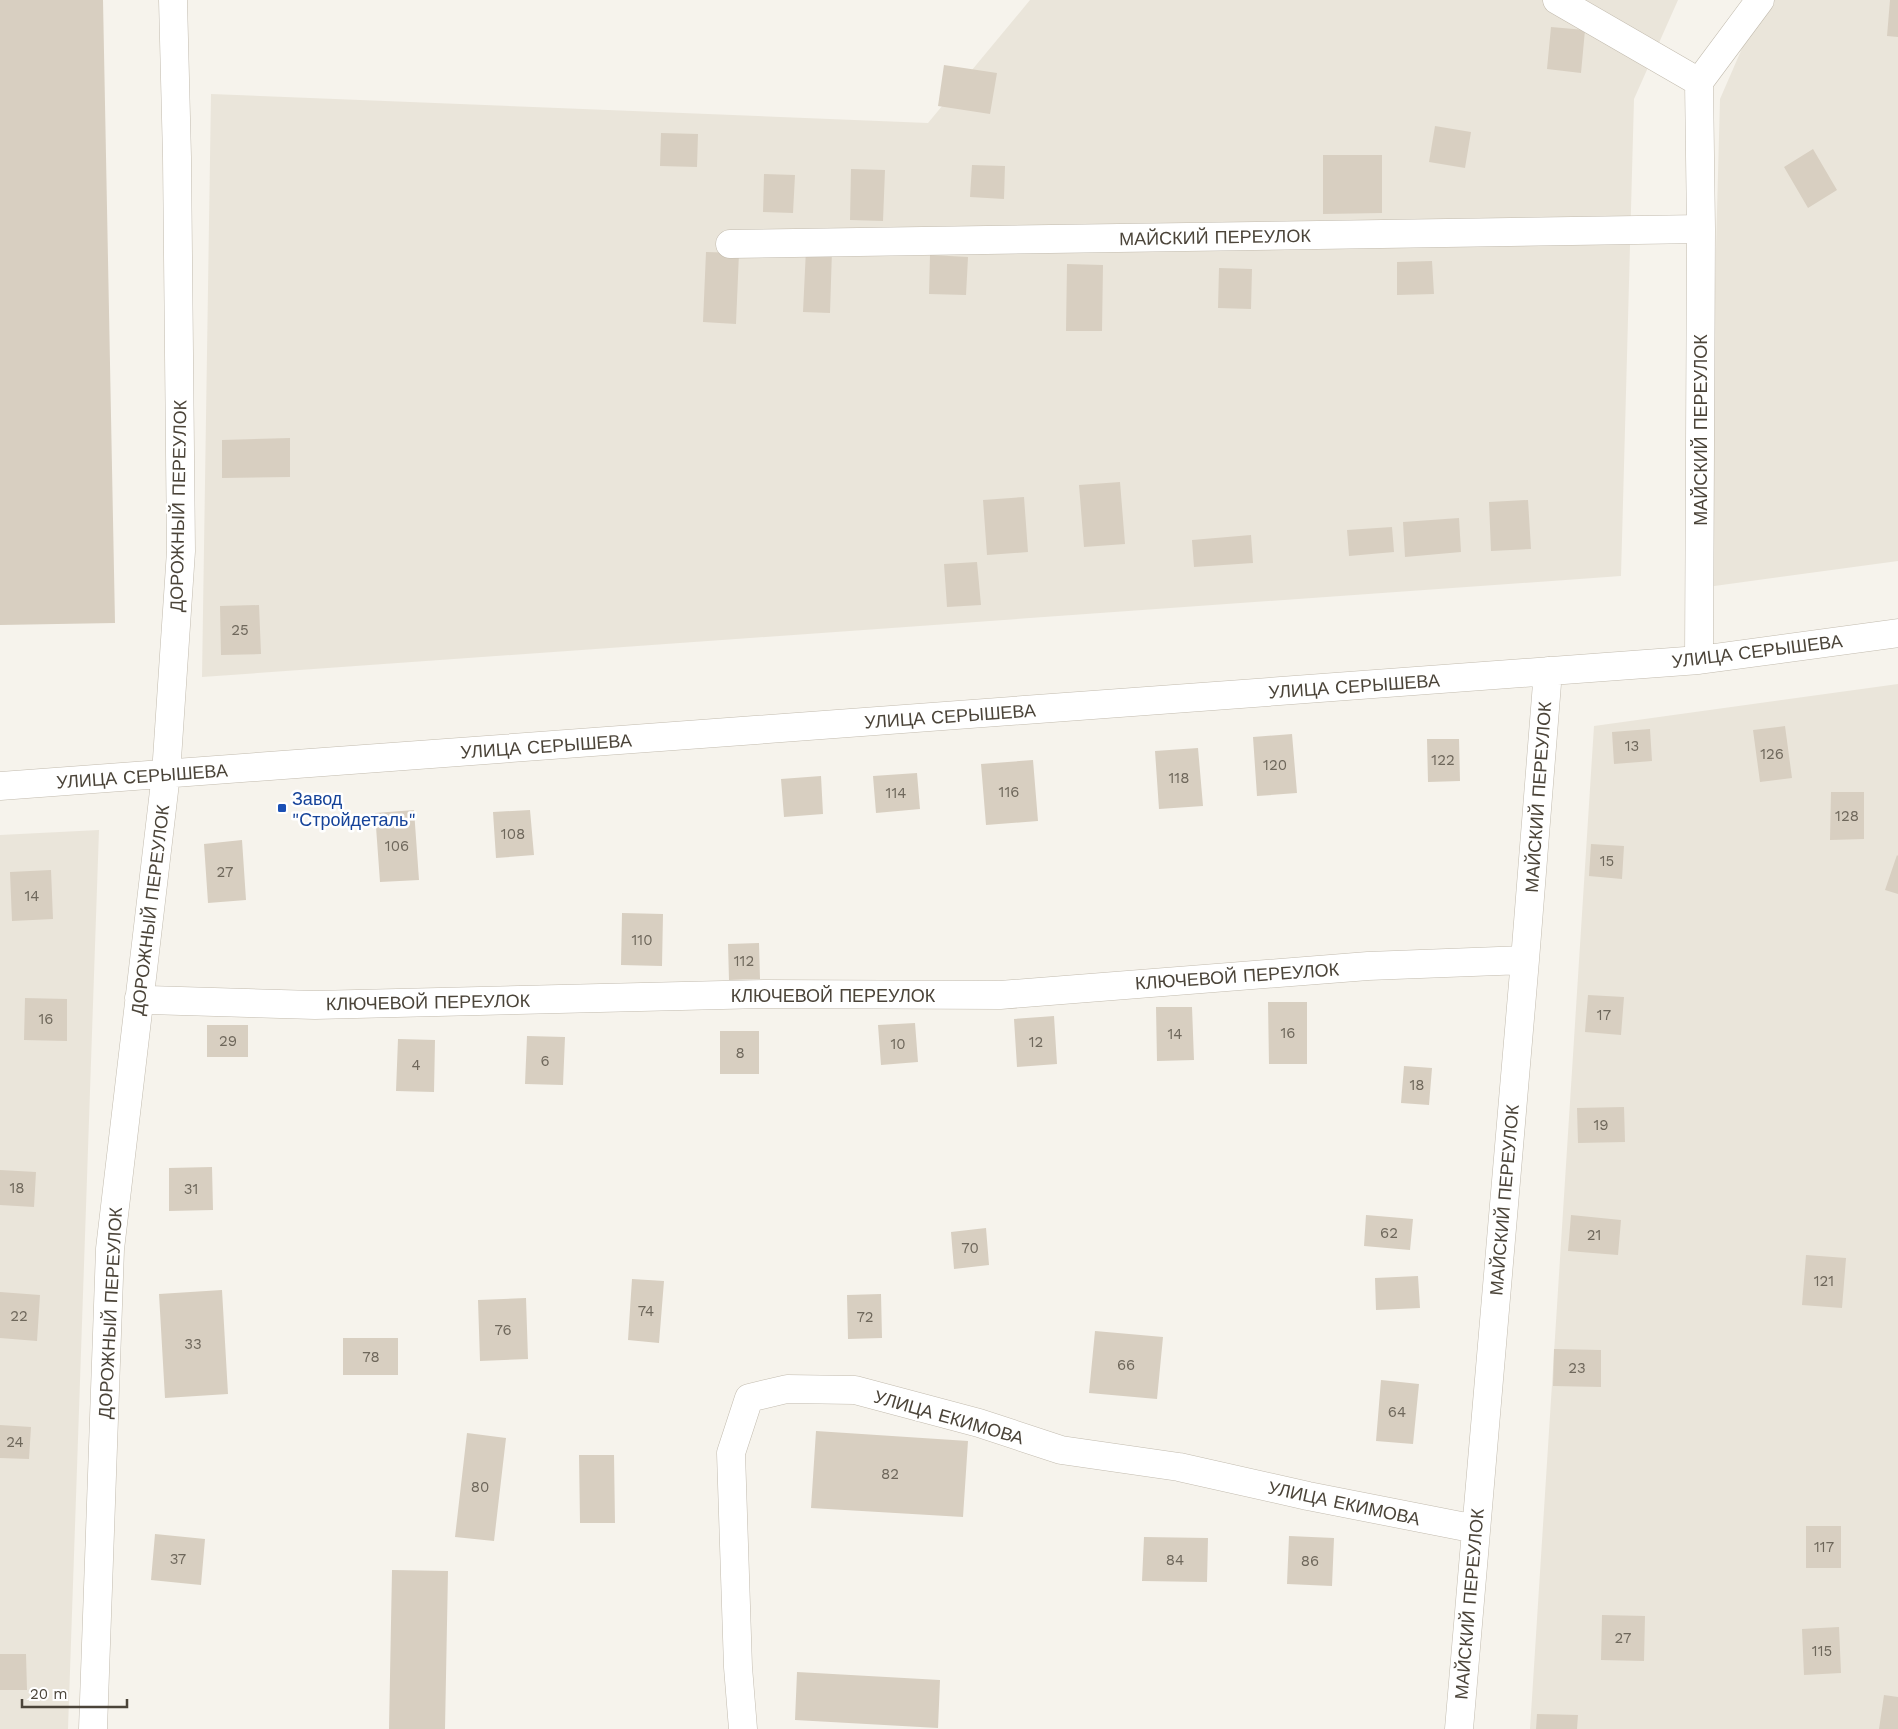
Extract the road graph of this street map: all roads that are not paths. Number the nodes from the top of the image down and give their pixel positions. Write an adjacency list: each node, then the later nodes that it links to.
1 (173, 0): 10 (street, ДОРОЖНЫЙ ПЕРЕУЛОК)
2 (1557, 0): 4 (street)
3 (1760, 0): 4 (street)
4 (1698, 82): 5 (street, МАЙСКИЙ ПЕРЕУЛОК)
5 (1701, 229): 6 (street, МАЙСКИЙ ПЕРЕУЛОК); 8 (street, МАЙСКИЙ ПЕРЕУЛОК)
6 (730, 244)
7 (1898, 633): 8 (street, УЛИЦА СЕРЫШЕВА)
8 (1700, 660): 9 (street, УЛИЦА СЕРЫШЕВА)
9 (1548, 671): 10 (street, УЛИЦА СЕРЫШЕВА); 12 (street, МАЙСКИЙ ПЕРЕУЛОК)
10 (166, 774): 11 (street, УЛИЦА СЕРЫШЕВА); 13 (street, ДОРОЖНЫЙ ПЕРЕУЛОК)
11 (0, 786)
12 (1526, 960): 13 (street, КЛЮЧЕВОЙ ПЕРЕУЛОК); 14 (street, МАЙСКИЙ ПЕРЕУЛОК)
13 (139, 998): 15 (street, ДОРОЖНЫЙ ПЕРЕУЛОК)
14 (1476, 1530): 16 (street, УЛИЦА ЕКИМОВА); 17 (street, МАЙСКИЙ ПЕРЕУЛОК)
15 (93, 1729)
16 (743, 1729)
17 (1458, 1729)

